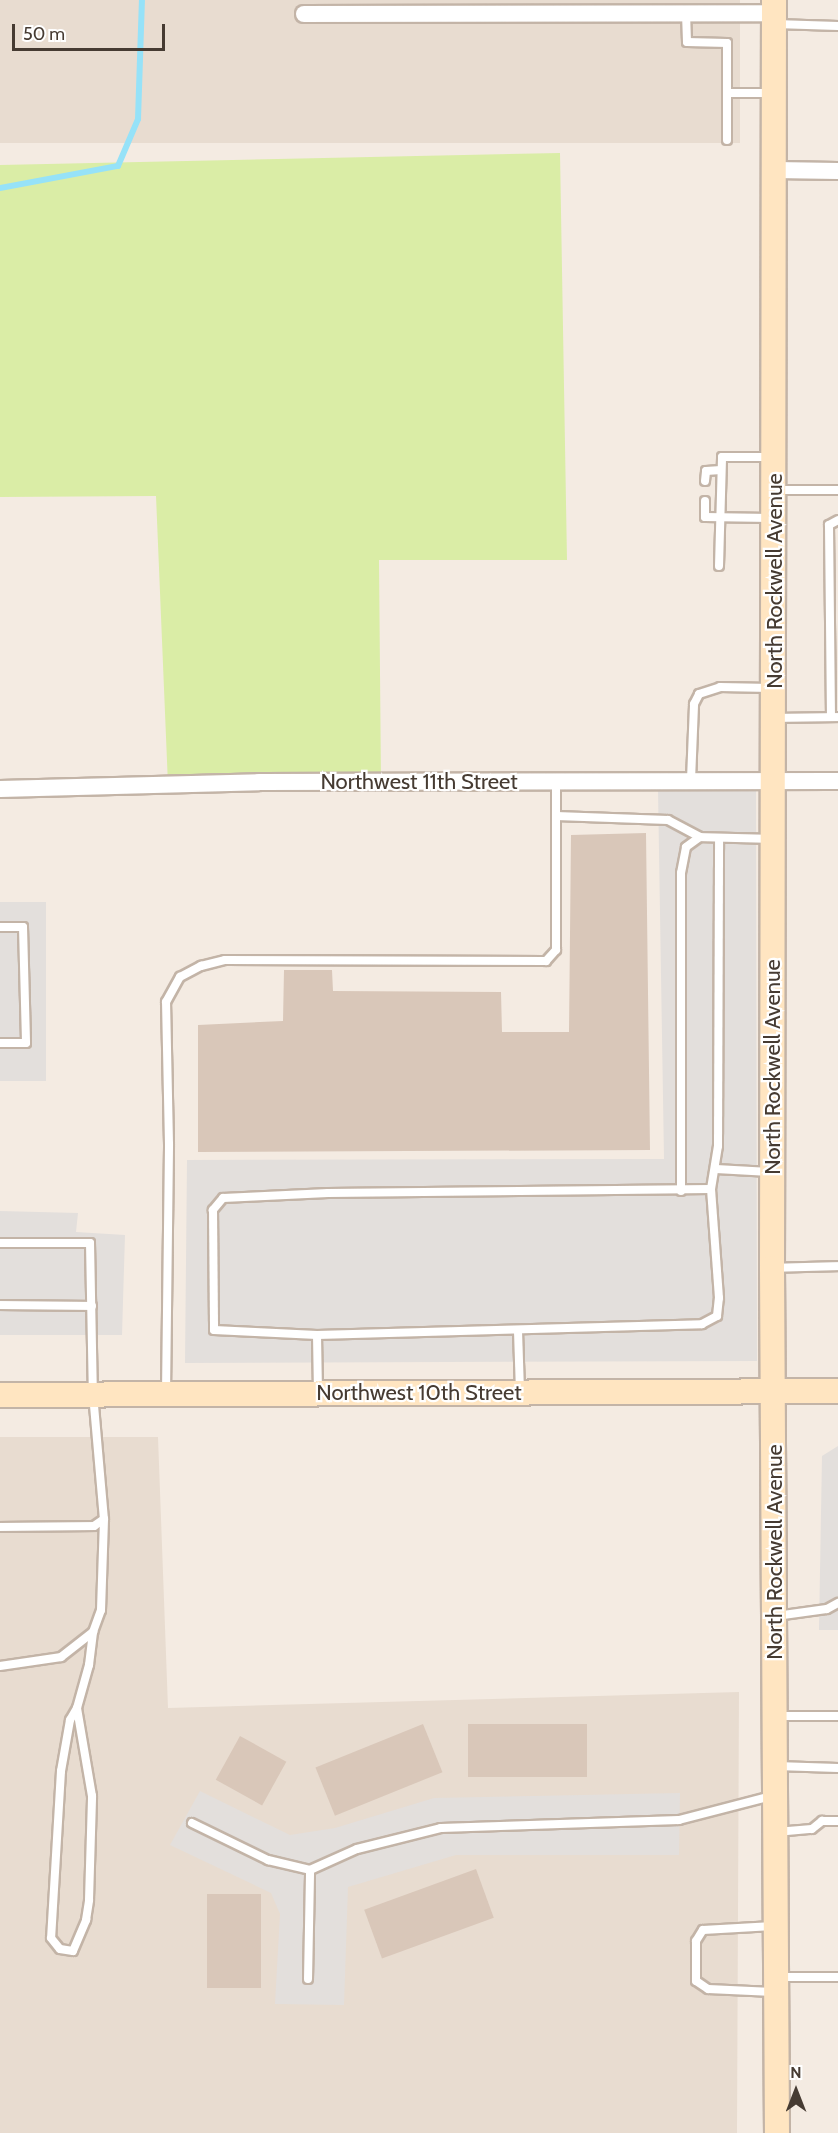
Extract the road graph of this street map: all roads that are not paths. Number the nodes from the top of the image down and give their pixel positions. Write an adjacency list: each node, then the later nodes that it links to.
1 (774, 12): 2 (street); 4 (lane); 6 (main road, North Rockwell Avenue)
2 (686, 13): 3 (street); 5 (lane)
3 (303, 14)
4 (838, 26)
5 (727, 93): 6 (lane); 7 (lane)
6 (775, 93): 8 (main road, North Rockwell Avenue)
7 (727, 140)
8 (775, 170): 9 (street); 10 (main road, North Rockwell Avenue)
9 (838, 171)
10 (775, 457): 11 (lane); 13 (main road, North Rockwell Avenue)
11 (721, 470): 12 (lane); 16 (lane)
12 (705, 481)
13 (775, 490): 14 (lane); 17 (main road, North Rockwell Avenue)
14 (838, 490)
15 (705, 501): 16 (lane)
16 (720, 518): 17 (lane); 19 (lane)
17 (775, 518): 20 (main road, North Rockwell Avenue)
18 (838, 520): 21 (lane)
19 (719, 566)
20 (774, 688): 22 (main road, North Rockwell Avenue); 23 (lane)
21 (834, 717): 22 (lane)
22 (774, 718): 24 (main road, North Rockwell Avenue)
23 (691, 780): 24 (street, Northwest 11th Street); 25 (street, Northwest 11th Street)
24 (774, 780): 26 (street, Northwest 11th Street); 31 (main road, North Rockwell Avenue)
25 (556, 781): 27 (street, Northwest 11th Street); 28 (lane)
26 (838, 781)
27 (0, 789)
28 (556, 816): 29 (lane); 47 (lane)
29 (700, 837): 30 (lane); 37 (lane)
30 (719, 838): 31 (lane); 34 (lane)
31 (774, 839): 35 (main road, North Rockwell Avenue)
32 (0, 927): 33 (lane)
33 (0, 1043)
34 (716, 1169): 35 (lane); 36 (lane)
35 (772, 1172): 40 (main road, North Rockwell Avenue)
36 (711, 1189): 37 (lane); 43 (lane)
37 (681, 1191): 44 (lane)
38 (0, 1243): 42 (lane)
39 (838, 1266): 40 (lane)
40 (772, 1268): 45 (main road, North Rockwell Avenue)
41 (0, 1305): 42 (lane)
42 (92, 1306): 50 (lane)
43 (518, 1331): 44 (lane); 49 (lane)
44 (317, 1335): 48 (lane)
45 (776, 1391): 46 (main road, Northwest 10th Street); 49 (main road, Northwest 10th Street); 55 (main road, North Rockwell Avenue)
46 (838, 1391)
47 (166, 1393): 48 (main road, Northwest 10th Street); 50 (main road, Northwest 10th Street)
48 (318, 1393): 49 (main road, Northwest 10th Street)
49 (520, 1393)
50 (93, 1394): 51 (main road, Northwest 10th Street); 52 (lane)
51 (0, 1395)
52 (104, 1519): 53 (lane); 56 (lane)
53 (0, 1527)
54 (838, 1603): 55 (lane)
55 (776, 1616): 59 (main road, North Rockwell Avenue)
56 (93, 1632): 57 (lane); 58 (lane)
57 (0, 1666)
58 (77, 1708): 58 (lane)
59 (776, 1716): 60 (lane); 61 (main road, North Rockwell Avenue)
60 (838, 1716)
61 (776, 1766): 62 (lane); 63 (main road, North Rockwell Avenue)
62 (838, 1768)
63 (776, 1796): 66 (main road, North Rockwell Avenue); 67 (lane)
64 (838, 1821): 66 (lane)
65 (192, 1823): 67 (lane)
66 (776, 1832): 68 (main road, North Rockwell Avenue)
67 (310, 1870): 70 (lane)
68 (776, 1926): 71 (main road, North Rockwell Avenue); 71 (lane)
69 (838, 1977): 71 (lane)
70 (308, 1979)
71 (777, 1984): 72 (main road, North Rockwell Avenue)
72 (777, 2133)

